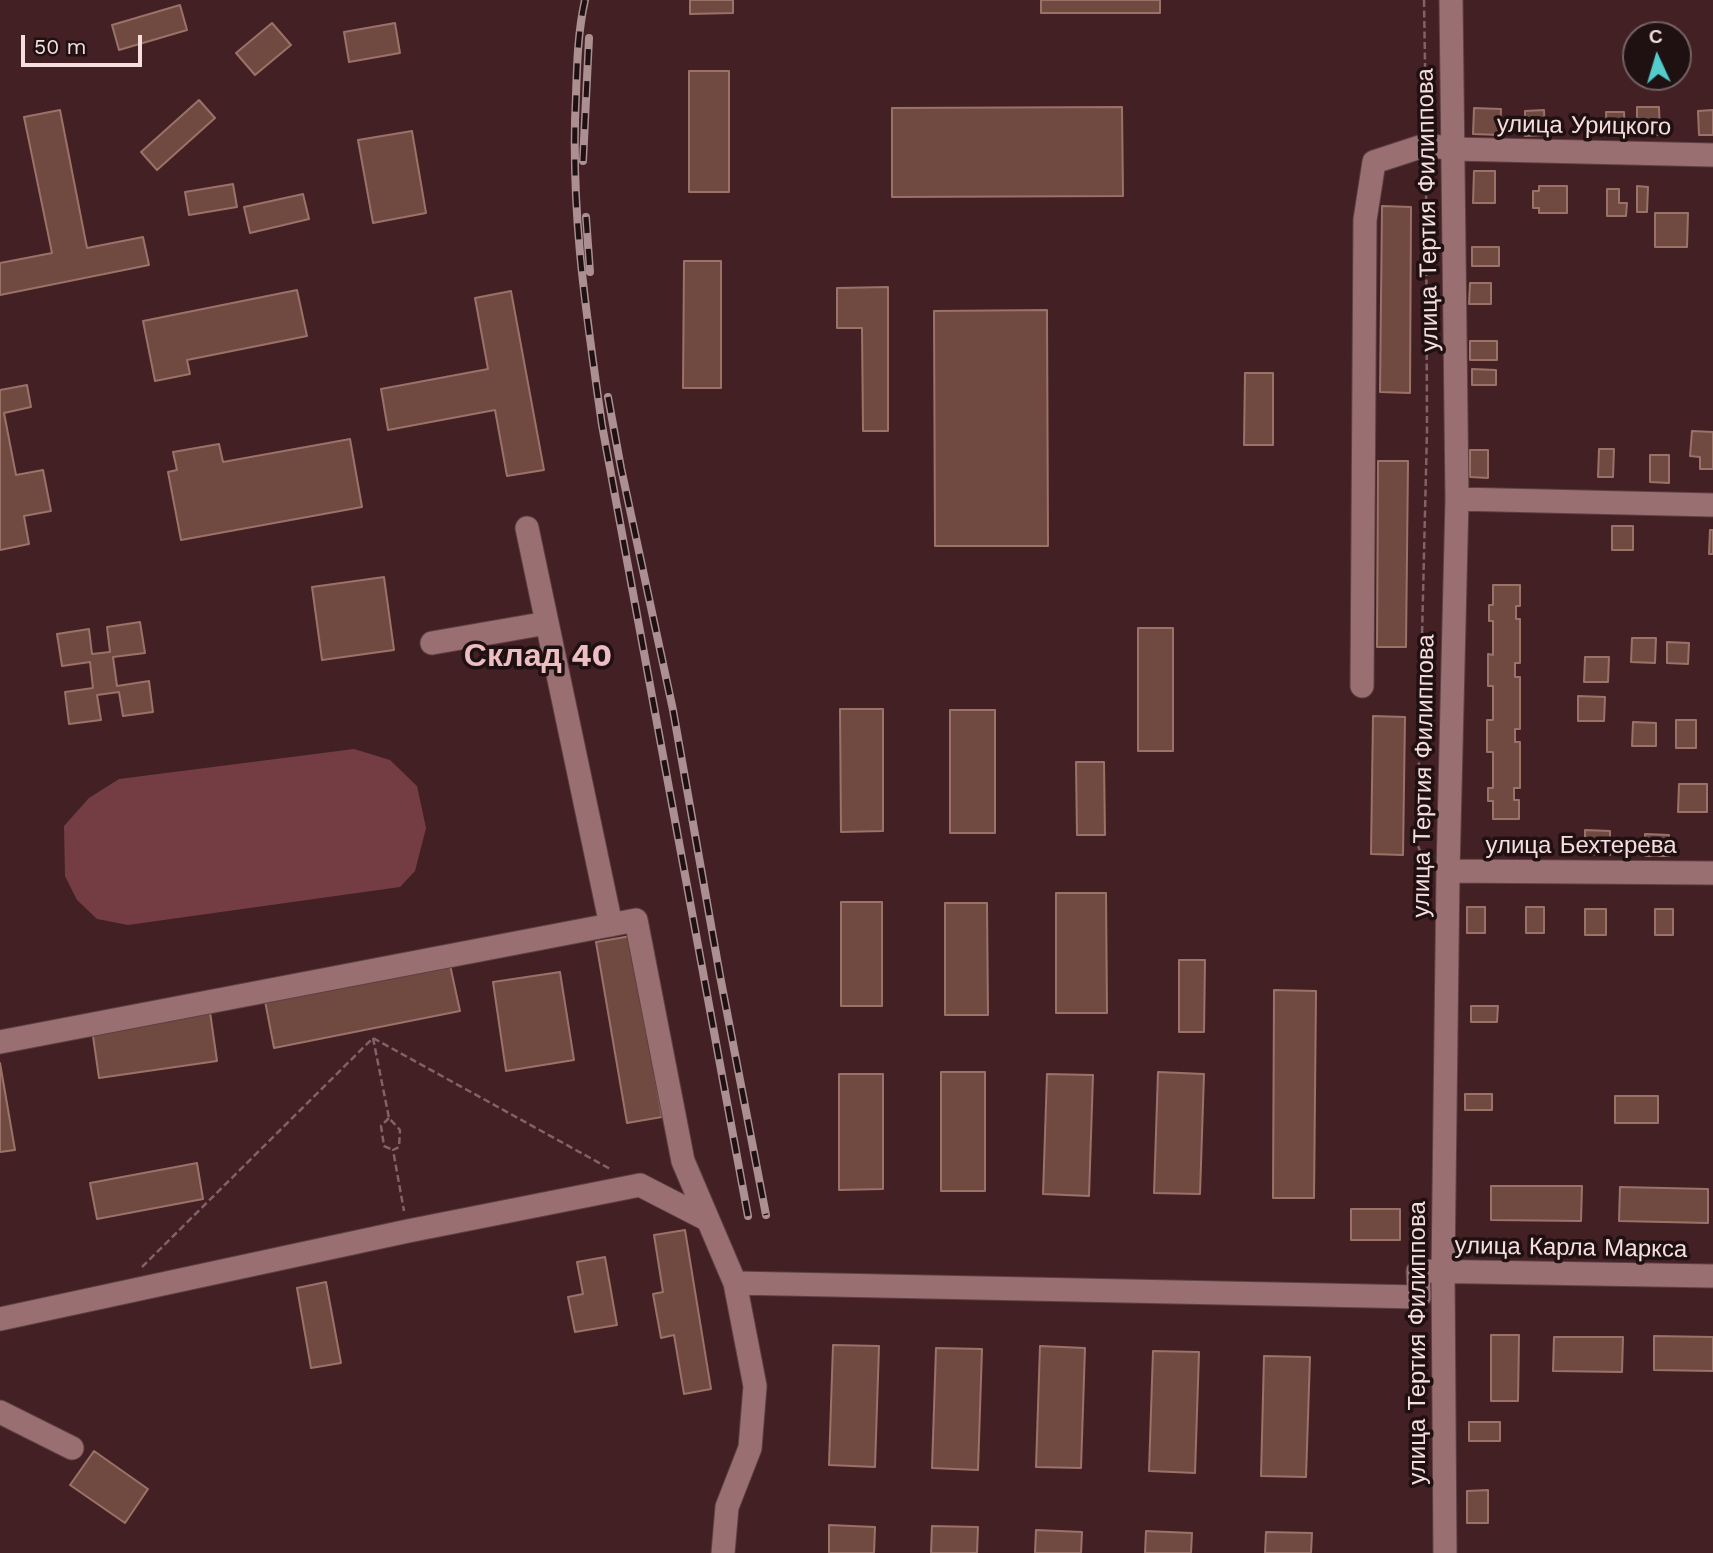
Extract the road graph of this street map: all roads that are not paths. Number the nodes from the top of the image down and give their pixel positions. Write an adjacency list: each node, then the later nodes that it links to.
1 (1451, 0): 2 (street, улица Тертия Филиппова)
2 (1454, 149): 3 (street, улица Урицкого); 4 (street, улица Тертия Филиппова); 9 (street, улица Урицкого)
3 (1713, 155)
4 (1457, 499): 5 (street); 11 (street, улица Тертия Филиппова)
5 (1713, 505)
6 (527, 528): 7 (street)
7 (547, 623): 8 (street); 12 (street)
8 (432, 643)
9 (1362, 686)
10 (1713, 873): 11 (street, улица Бехтерева)
11 (1439, 875): 15 (street, улица Тертия Филиппова)
12 (611, 925): 13 (street); 14 (street)
13 (0, 1042)
14 (708, 1220): 17 (street); 18 (street)
15 (1436, 1272): 16 (street, улица Карла Маркса); 17 (street); 22 (street, улица Тертия Филиппова)
16 (1713, 1276)
17 (735, 1283): 21 (street)
18 (0, 1319)
19 (0, 1412): 20 (street)
20 (72, 1448)
21 (723, 1553)
22 (1445, 1553)

